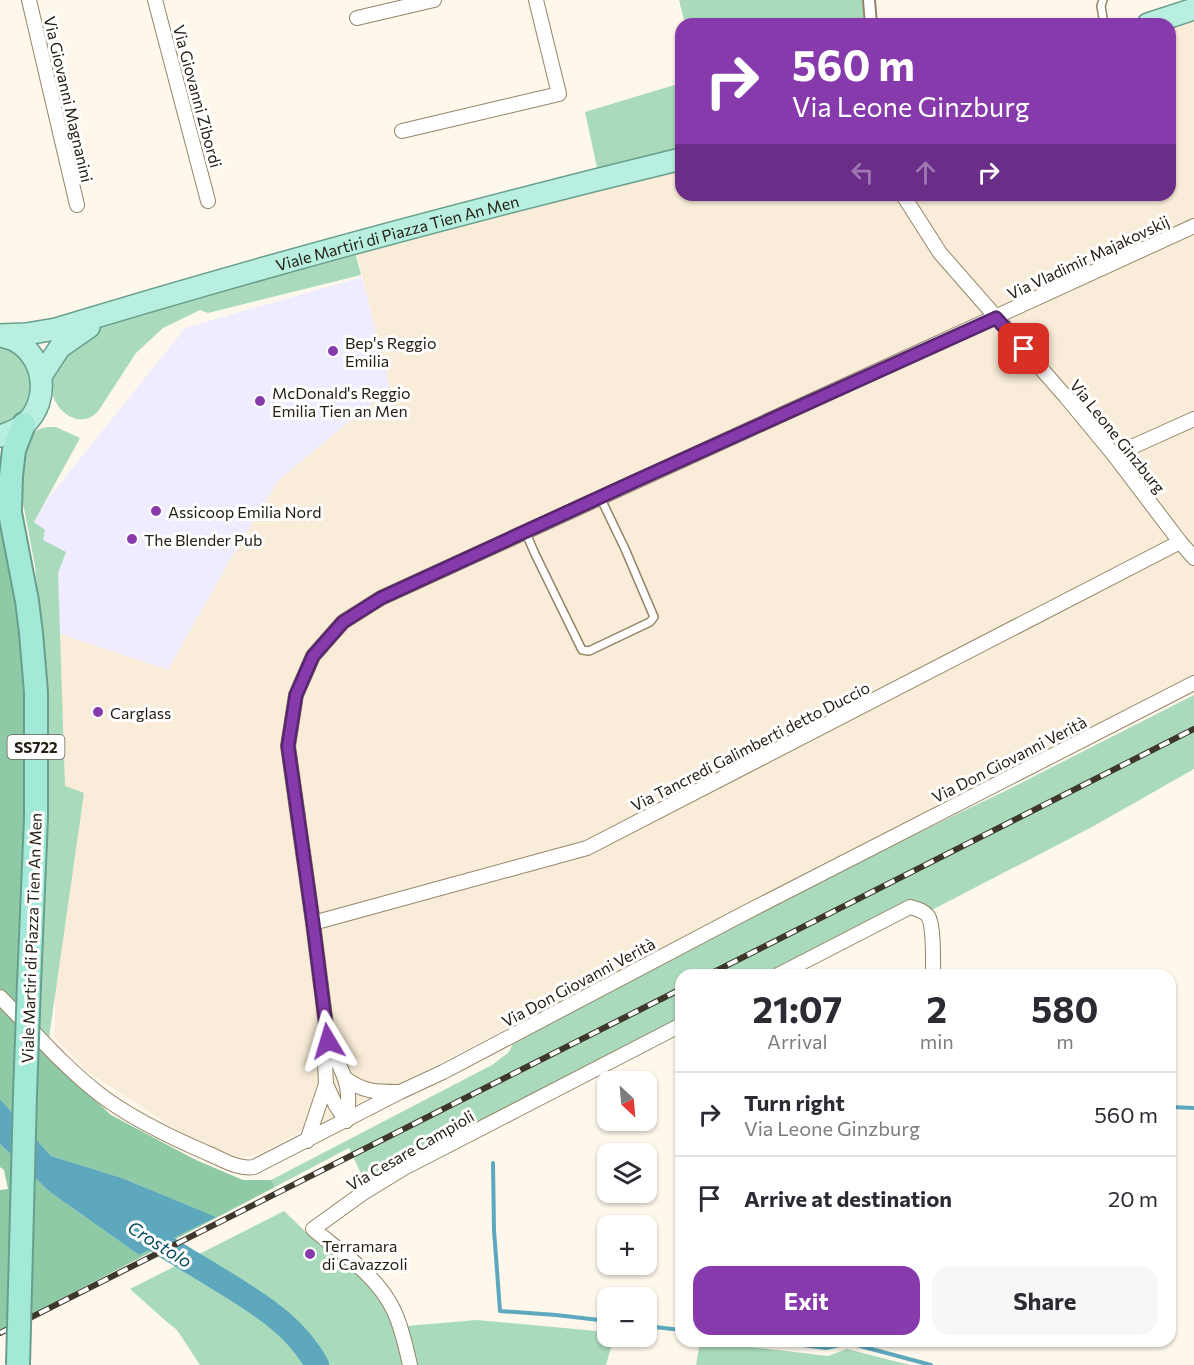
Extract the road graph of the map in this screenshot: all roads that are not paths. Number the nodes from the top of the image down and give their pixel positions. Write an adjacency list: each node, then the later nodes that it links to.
1 (28, 0): 16 (street, Via Giovanni Magnanini)
2 (155, 0): 14 (street, Via Giovanni Zibordi)
3 (434, 0): 8 (street)
4 (536, 0): 12 (street)
5 (869, 0): 9 (street)
6 (1103, 0): 10 (lane)
7 (1194, 9): 11 (main road)
8 (357, 18)
9 (870, 18)
10 (1103, 18)
11 (1166, 18)
12 (402, 131)
13 (675, 161): 18 (main road, Viale Martiri di Piazza Tien An Men)
14 (208, 201)
15 (907, 201): 19 (street, Via Leone Ginzburg)
16 (77, 205)
17 (1194, 225): 19 (street, Via Vladimir Majakovskij)
18 (115, 312): 20 (main road, Viale Martiri di Piazza Tien An Men); 21 (main road, Viale Martiri di Piazza Tien An Men)
19 (996, 318): 25 (street, Via Leone Ginzburg); 27 (street, Via Vladimir Majakovskij)
20 (0, 336): 21 (main road, Viale Martiri di Piazza Tien An Men)
21 (41, 376): 23 (main road, Viale Martiri di Piazza Tien An Men)
22 (1194, 419): 25 (street)
23 (24, 424): 24 (main road); 28 (highway, Viale Martiri di Piazza Tien An Men / SS722)
24 (0, 436)
25 (1114, 455): 30 (street, Via Leone Ginzburg)
26 (0, 489): 28 (highway, Viale Martiri di Piazza Tien An Men / SS722)
27 (600, 497): 29 (street, Via Vladimir Majakovskij); 29 (lane)
28 (10, 513): 44 (highway, Viale Martiri di Piazza Tien An Men / SS722, bridge)
29 (525, 531): 33 (street, Via Vladimir Majakovskij)
30 (1180, 543): 31 (street, Via Leone Ginzburg); 33 (street, Via Tancredi Galimberti detto Duccio)
31 (1194, 558)
32 (1194, 682): 41 (street, Via Don Giovanni Verità)
33 (313, 923): 38 (street, Via Vladimir Majakovskij)
34 (790, 969): 35 (street)
35 (933, 969)
36 (0, 997): 43 (street, Via Don Giovanni Verità)
37 (675, 1028): 45 (street, Via Cesare Campioli)
38 (328, 1041): 39 (street); 40 (street)
39 (346, 1079): 41 (street); 42 (street)
40 (326, 1084): 42 (street); 43 (street)
41 (400, 1092): 42 (street, Via Don Giovanni Verità)
42 (346, 1121): 43 (street, Via Don Giovanni Verità)
43 (307, 1142)
44 (18, 1365)
45 (410, 1365)

